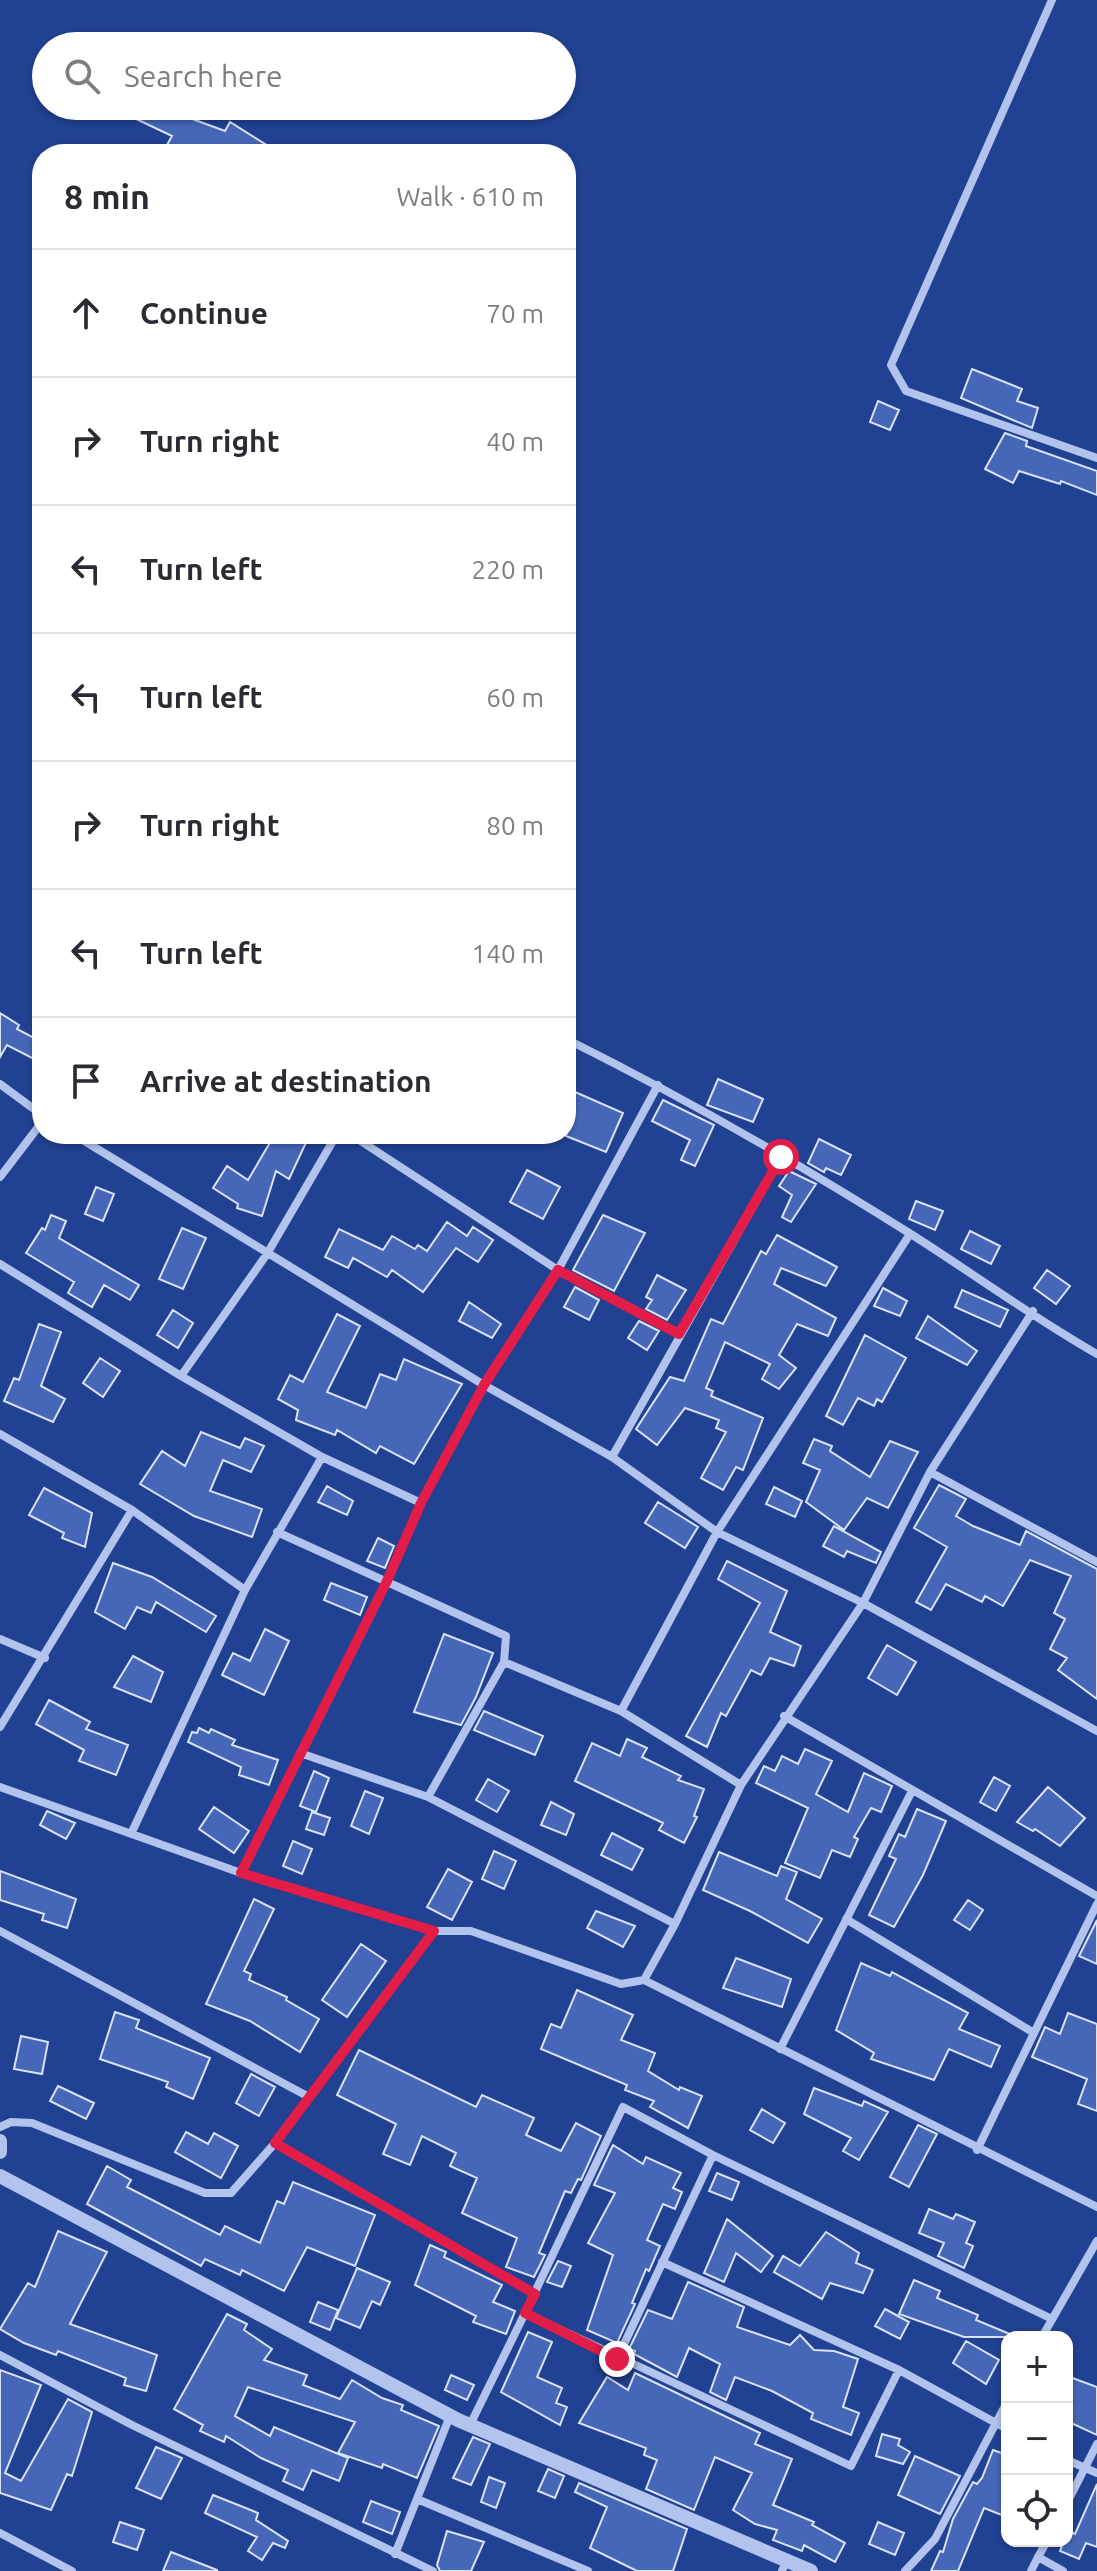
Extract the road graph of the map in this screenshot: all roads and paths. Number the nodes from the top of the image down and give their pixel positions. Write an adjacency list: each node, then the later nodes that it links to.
1 (1052, 0): 2 (street)
2 (1097, 458)
3 (576, 1044): 5 (street)
4 (0, 1084): 6 (street)
5 (658, 1085): 11 (street); 16 (street)
6 (32, 1108)
7 (32, 1135): 12 (street)
8 (89, 1144): 14 (street)
9 (331, 1144): 14 (street)
10 (365, 1144): 16 (street)
11 (781, 1157): 13 (street); 18 (street)
12 (0, 1177)
13 (910, 1234): 17 (street); 29 (street)
14 (267, 1254): 20 (street); 21 (street)
15 (0, 1264): 20 (street)
16 (558, 1270): 18 (street); 21 (street)
17 (1033, 1311): 19 (street); 25 (street)
18 (679, 1334): 24 (street)
19 (1097, 1354)
20 (181, 1376): 23 (street)
21 (484, 1385): 24 (street); 26 (street)
22 (0, 1434): 27 (street)
23 (322, 1457): 26 (street); 28 (street)
24 (612, 1457): 29 (street)
25 (930, 1472): 30 (street); 33 (street)
26 (421, 1503): 31 (street)
27 (132, 1510): 32 (street); 35 (street)
28 (277, 1532): 31 (street); 32 (street)
29 (717, 1532): 33 (street); 37 (street)
30 (1097, 1562)
31 (387, 1581): 36 (street); 41 (street)
32 (245, 1590): 46 (street)
33 (863, 1603): 38 (street); 40 (street)
34 (0, 1639): 35 (street)
35 (45, 1658): 39 (street)
36 (504, 1662): 37 (street); 45 (street)
37 (621, 1711): 42 (street)
38 (784, 1716): 42 (street); 44 (street)
39 (0, 1727)
40 (1097, 1731)
41 (300, 1753): 45 (street); 47 (street)
42 (741, 1785): 51 (street)
43 (0, 1787): 46 (street)
44 (912, 1791): 48 (street); 50 (street)
45 (428, 1797): 51 (street)
46 (131, 1834): 47 (street)
47 (241, 1873): 53 (street)
48 (1097, 1896)
49 (1097, 1904): 55 (street)
50 (846, 1919): 55 (street); 56 (street)
51 (675, 1924): 54 (street)
52 (0, 1931): 57 (street)
53 (434, 1931): 54 (street); 57 (street)
54 (644, 1980): 56 (street)
55 (1034, 2033): 61 (street)
56 (780, 2049): 61 (street)
57 (309, 2097): 60 (street)
58 (0, 2127): 60 (street)
59 (0, 2141): 62 (street)
60 (275, 2143): 68 (street)
61 (977, 2150): 65 (street)
62 (0, 2152)
63 (713, 2155): 67 (street); 68 (street); 70 (street)
64 (0, 2176): 76 (street)
65 (1097, 2207)
66 (1097, 2241): 70 (street)
67 (662, 2262): 73 (street); 74 (street)
68 (535, 2294): 69 (street)
69 (525, 2313): 73 (street); 78 (street)
70 (1052, 2319): 71 (street)
71 (1045, 2331)
72 (0, 2355): 88 (street)
73 (617, 2359): 74 (street)
74 (899, 2370): 77 (street)
75 (1006, 2403): 77 (street)
76 (450, 2416): 78 (street); 85 (street)
77 (996, 2423): 79 (street); 95 (street)
78 (470, 2425): 90 (street)
79 (1001, 2426)
80 (1097, 2444): 82 (street)
81 (1073, 2463): 82 (street)
82 (1086, 2468): 83 (street); 84 (street)
83 (1097, 2473)
84 (1073, 2492)
85 (417, 2499): 88 (street); 93 (street)
86 (0, 2533): 91 (street)
87 (1044, 2547): 89 (street)
88 (395, 2554): 92 (street)
89 (1038, 2557): 96 (street); 97 (street)
90 (784, 2565): 94 (street)
91 (72, 2571)
92 (433, 2571)
93 (588, 2571)
94 (811, 2571)
95 (905, 2571)
96 (1031, 2571)
97 (1063, 2571)

